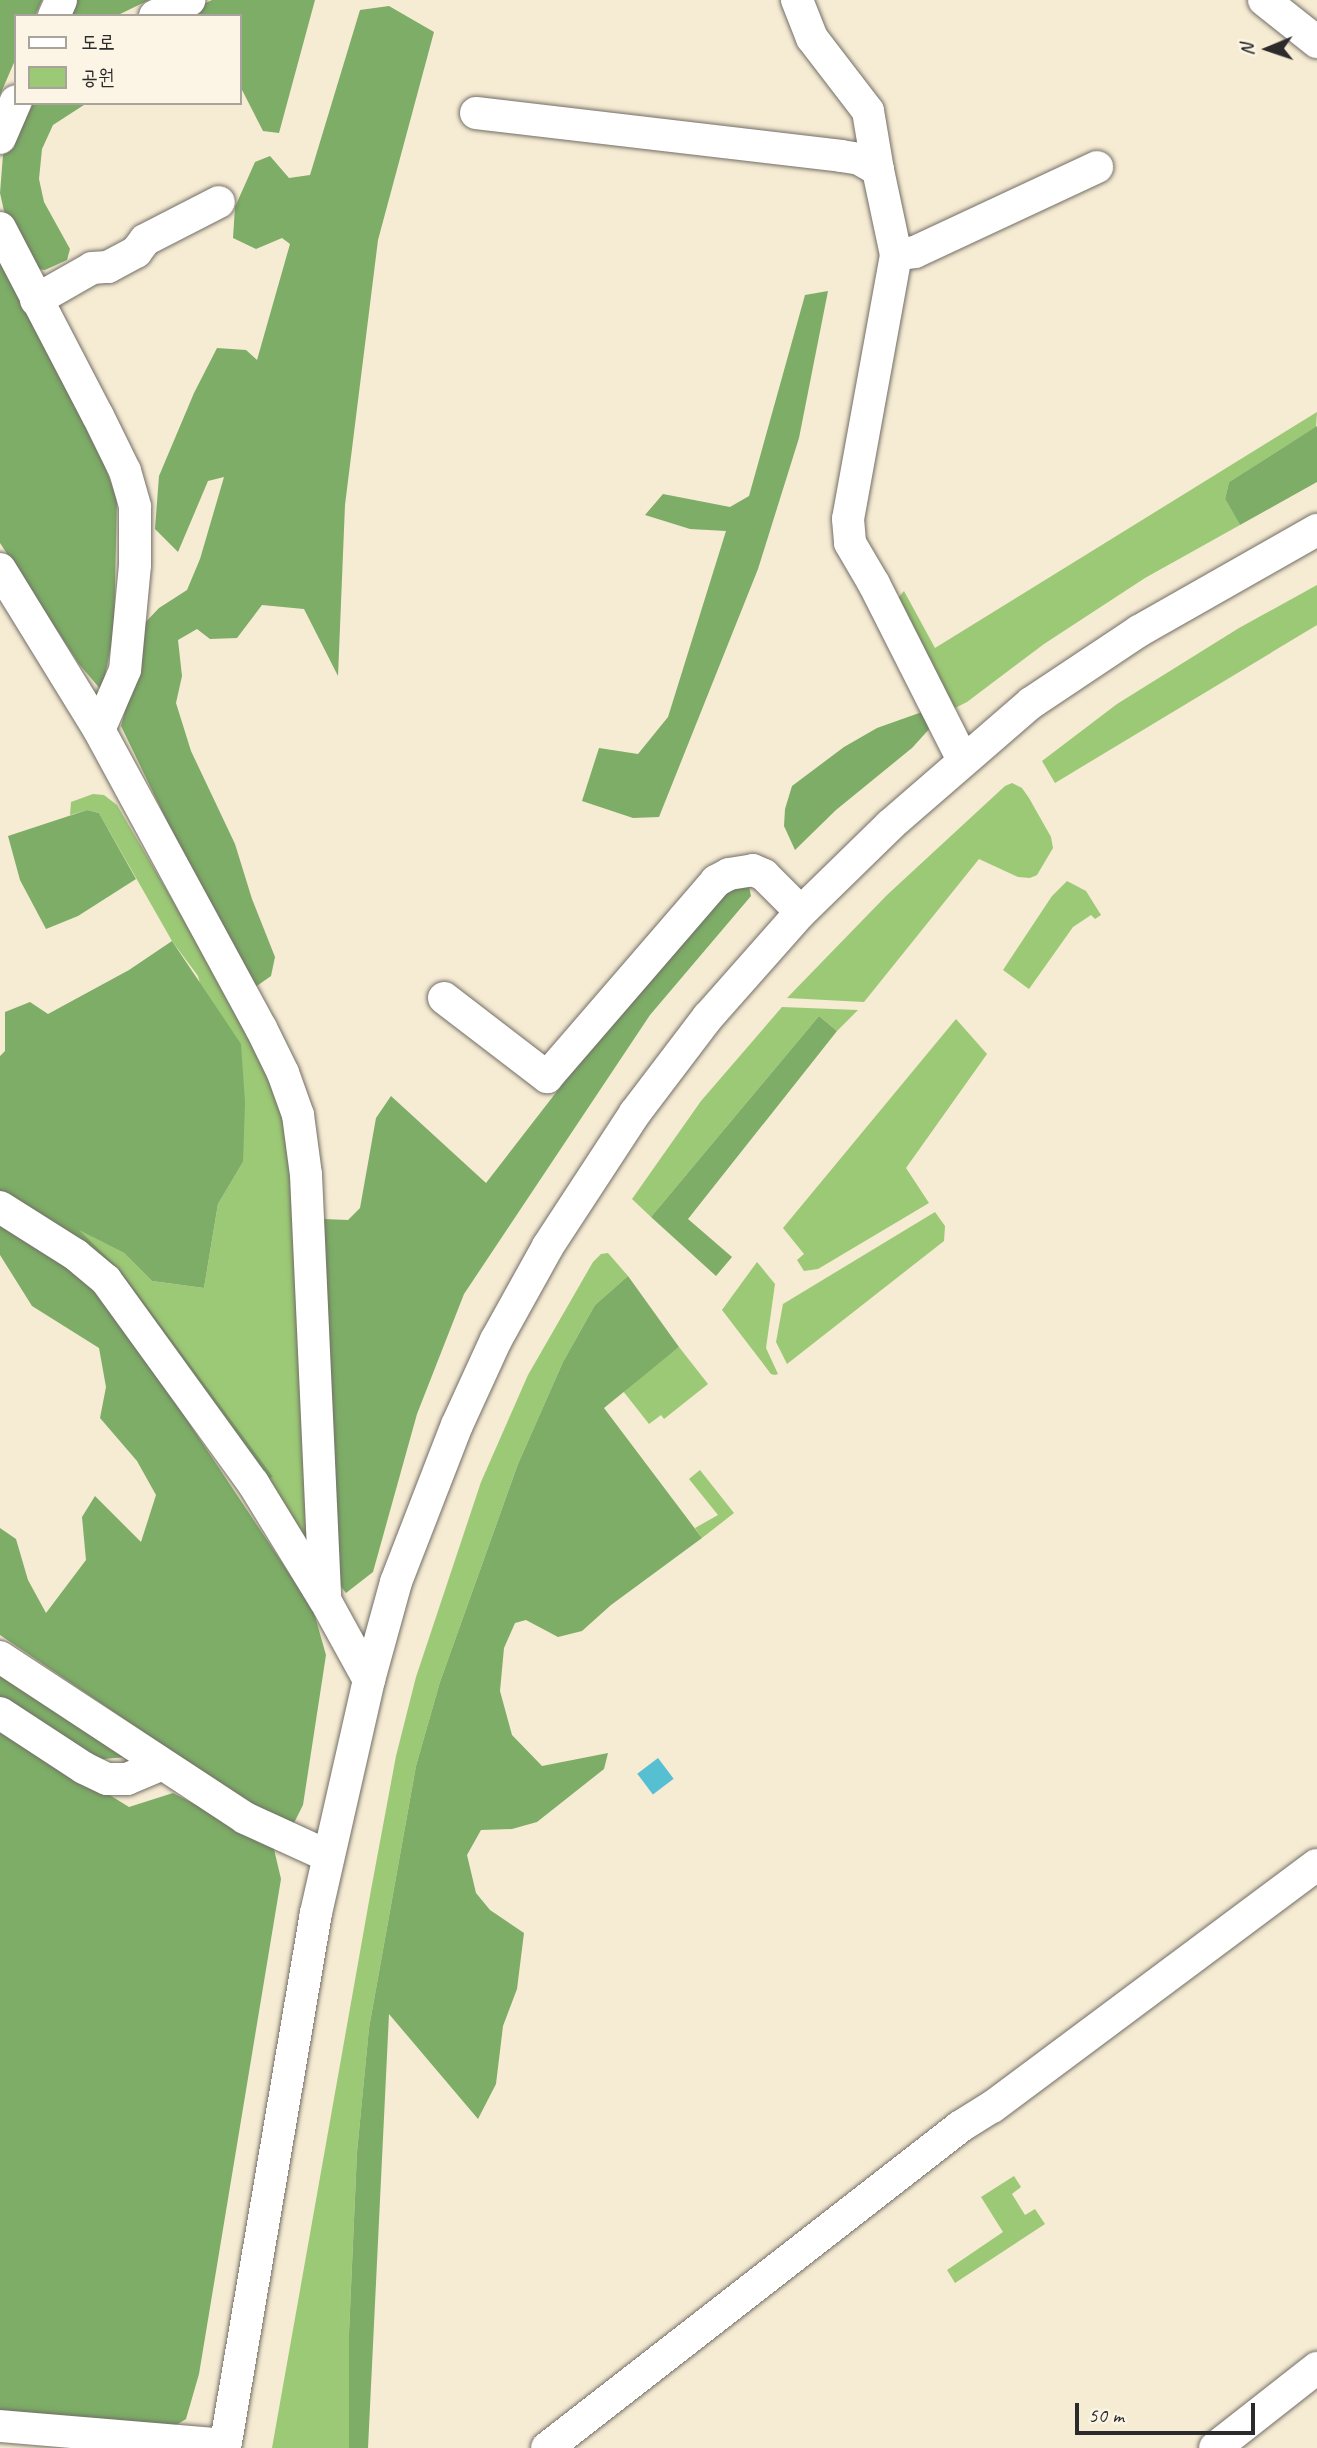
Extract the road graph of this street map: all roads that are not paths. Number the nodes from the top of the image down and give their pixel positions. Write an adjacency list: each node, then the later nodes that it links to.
1 (190, 0): 4 (street)
2 (797, 0): 10 (street)
3 (1264, 0): 5 (street)
4 (159, 14)
5 (1317, 42)
6 (14, 105): 8 (street)
7 (476, 113): 10 (street)
8 (0, 138)
9 (1097, 167): 13 (street)
10 (878, 170): 13 (street)
11 (219, 202): 14 (street)
12 (0, 228): 14 (street)
13 (896, 255): 18 (street)
14 (36, 300): 17 (street)
15 (1317, 530): 18 (street)
16 (0, 569): 17 (street)
17 (99, 730): 22 (street)
18 (963, 760): 19 (street)
19 (801, 912): 20 (street); 24 (street)
20 (444, 998)
21 (0, 1207): 22 (street)
22 (325, 1600): 24 (street)
23 (0, 1657): 26 (street)
24 (369, 1680): 27 (street)
25 (0, 1713): 26 (street)
26 (162, 1764): 27 (street)
27 (328, 1856): 31 (street)
28 (1317, 1865): 32 (street)
29 (1317, 2368): 33 (street)
30 (0, 2426): 31 (street)
31 (225, 2447)
32 (547, 2448)
33 (1215, 2448)

